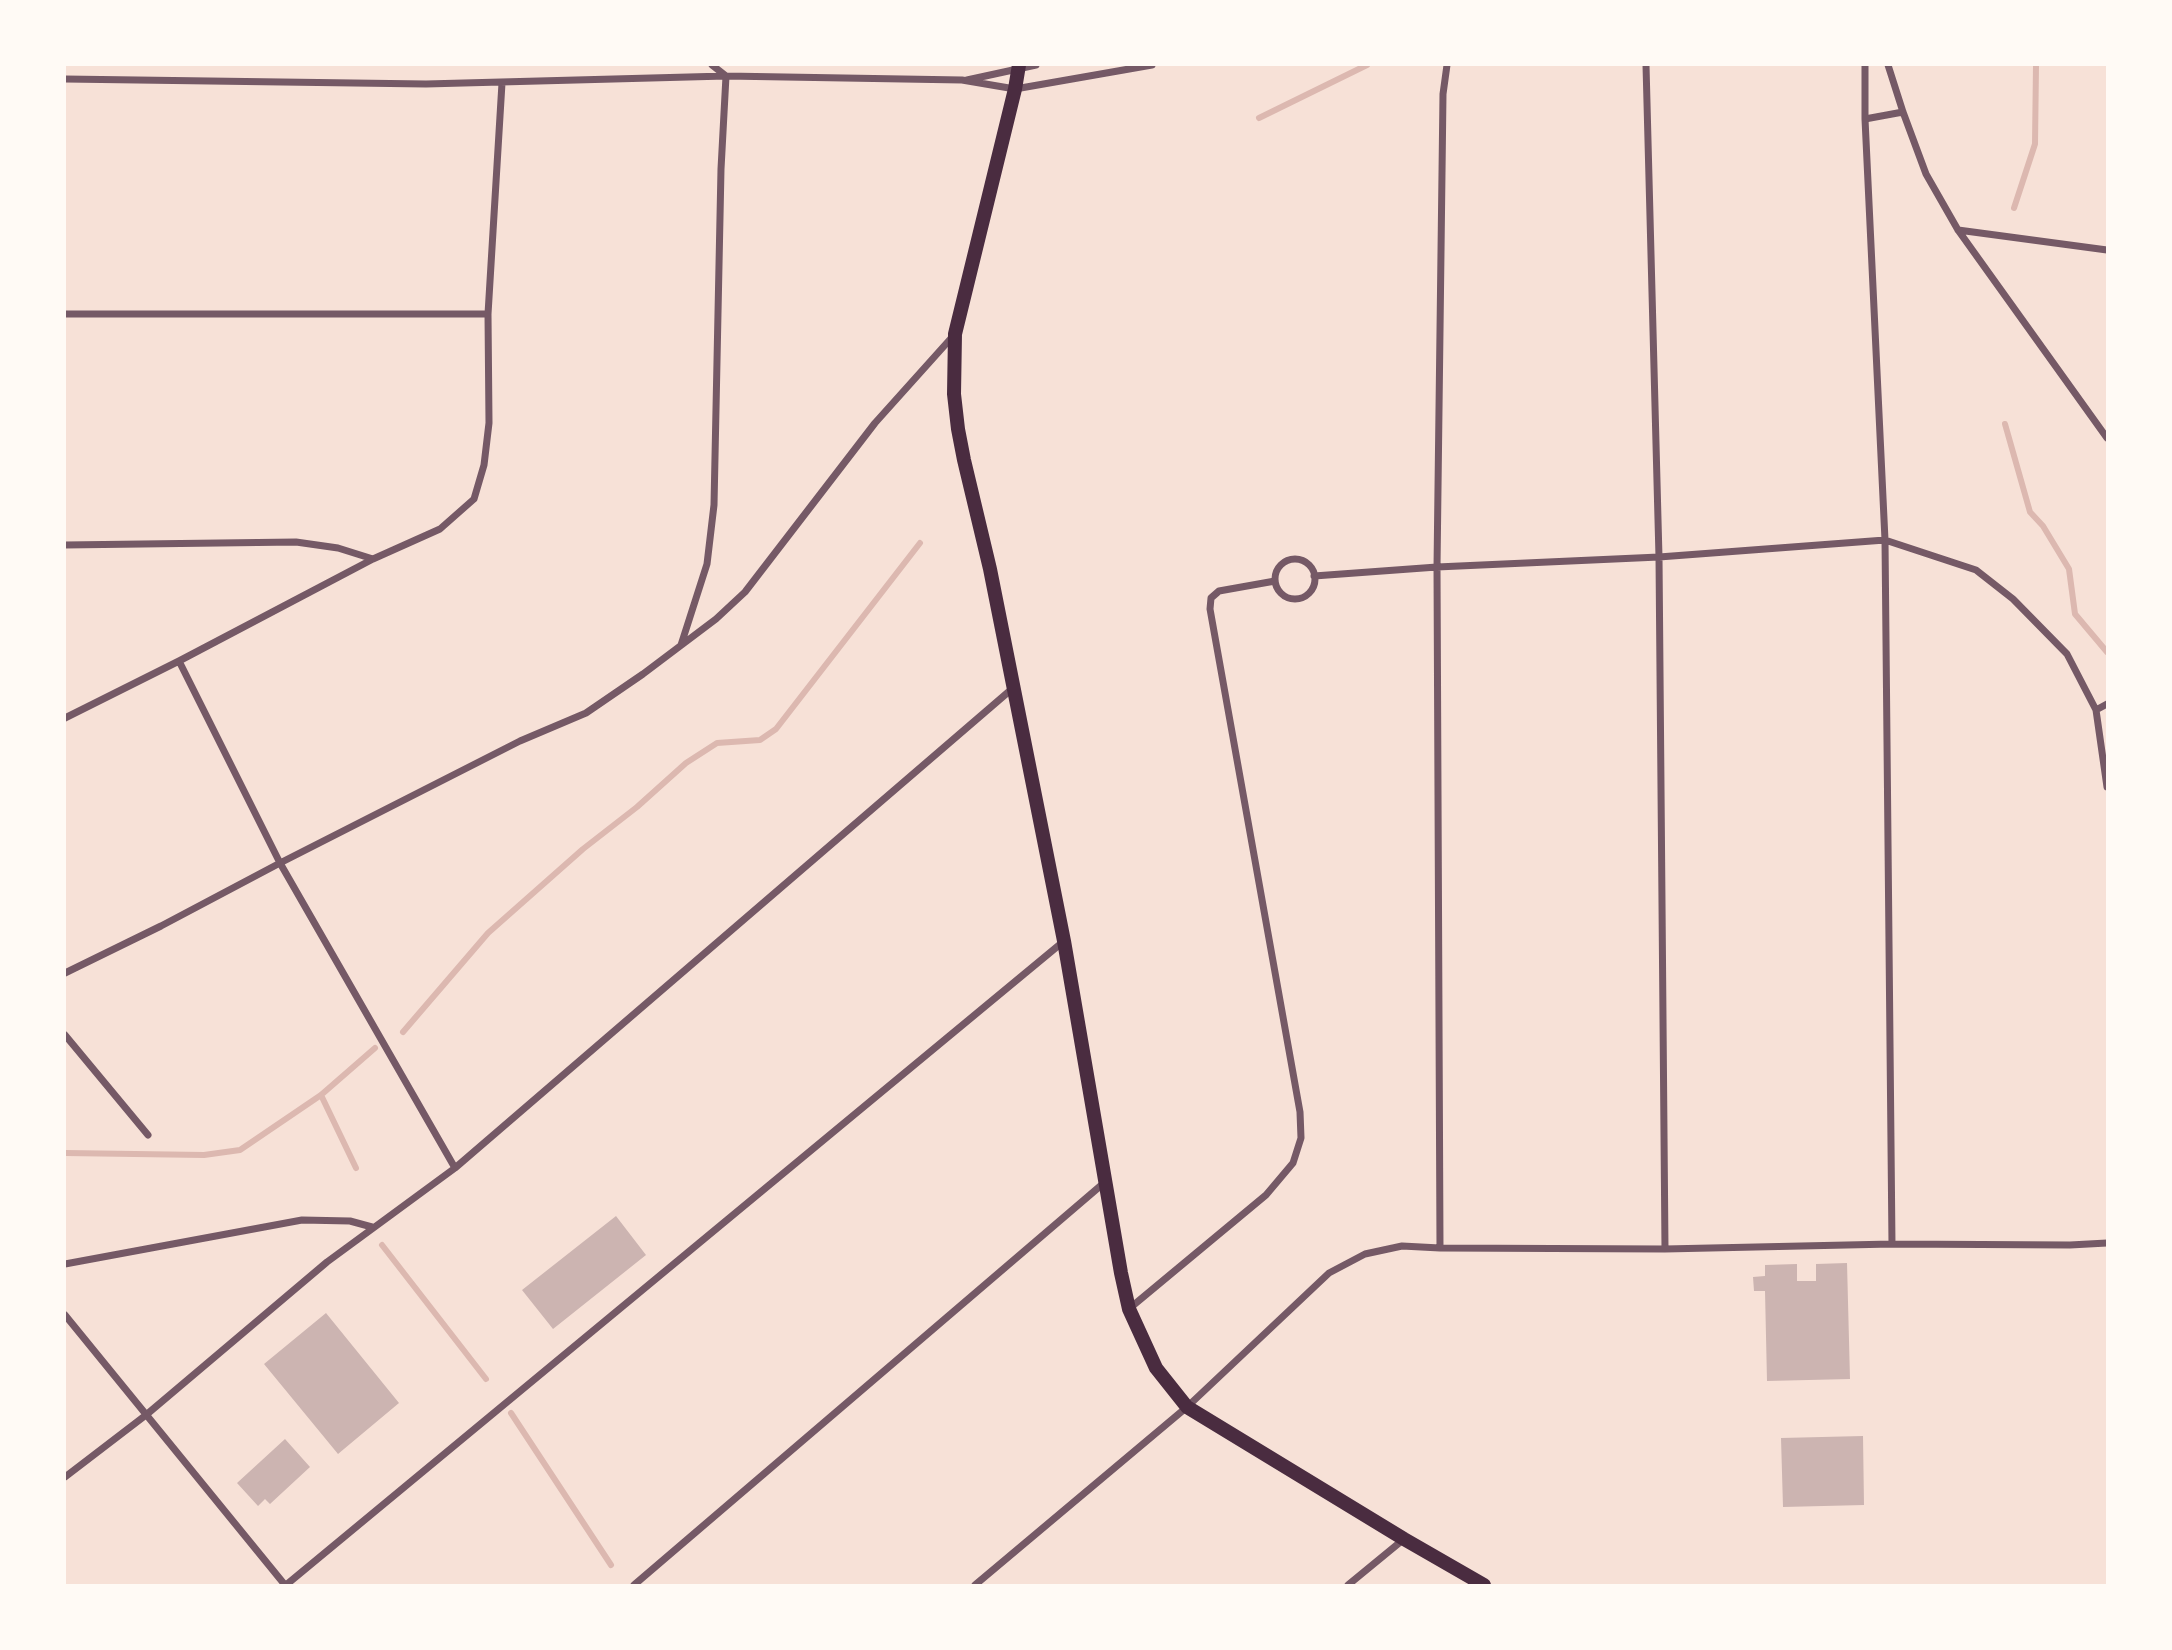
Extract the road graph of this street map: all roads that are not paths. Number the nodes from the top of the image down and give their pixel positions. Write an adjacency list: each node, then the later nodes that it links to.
1 (712, 65): 9 (street)
2 (1036, 65): 8 (street)
3 (1152, 65): 13 (street)
4 (1447, 65): 26 (street)
5 (1646, 65): 24 (street)
6 (1865, 65): 15 (street)
7 (1888, 65): 14 (street)
8 (1018, 66): 11 (street); 13 (main road)
9 (726, 76): 11 (street); 12 (street); 29 (street)
10 (65, 79): 12 (street)
11 (962, 80): 13 (street)
12 (502, 83): 19 (street)
13 (1015, 89): 20 (main road)
14 (1903, 112): 15 (street); 16 (street)
15 (1865, 119): 22 (street)
16 (1958, 230): 17 (street); 21 (street)
17 (2107, 250)
18 (65, 314): 19 (street)
19 (488, 314): 25 (street)
20 (955, 334): 29 (street); 31 (main road)
21 (2107, 438)
22 (1885, 540): 24 (street); 33 (street); 45 (street)
23 (65, 545): 25 (street)
24 (1659, 557): 26 (street); 47 (street)
25 (373, 559): 30 (street)
26 (1437, 567): 27 (street); 46 (street)
27 (1314, 576): 28 (street); 28 (street)
28 (1275, 581): 49 (street)
29 (681, 646): 36 (street)
30 (179, 662): 34 (street); 36 (street)
31 (1014, 687): 37 (main road); 41 (street)
32 (2107, 704): 33 (street)
33 (2096, 710): 35 (street)
34 (65, 718)
35 (2107, 787)
36 (280, 863): 38 (street); 41 (street)
37 (1064, 941): 42 (main road); 55 (street)
38 (65, 973)
39 (65, 1035): 40 (street)
40 (148, 1135)
41 (455, 1168): 43 (street)
42 (1106, 1181): 49 (main road); 56 (street)
43 (372, 1227): 48 (street); 52 (street)
44 (2107, 1243): 45 (street)
45 (1892, 1244): 47 (street)
46 (1440, 1248): 47 (street); 51 (street)
47 (1665, 1249)
48 (65, 1264)
49 (1129, 1309): 51 (main road)
50 (65, 1315): 52 (street)
51 (1187, 1407): 54 (main road); 57 (street)
52 (146, 1415): 53 (street); 55 (street)
53 (65, 1477)
54 (1404, 1539): 58 (street); 59 (main road)
55 (285, 1585)
56 (634, 1585)
57 (975, 1585)
58 (1348, 1585)
59 (1484, 1585)

